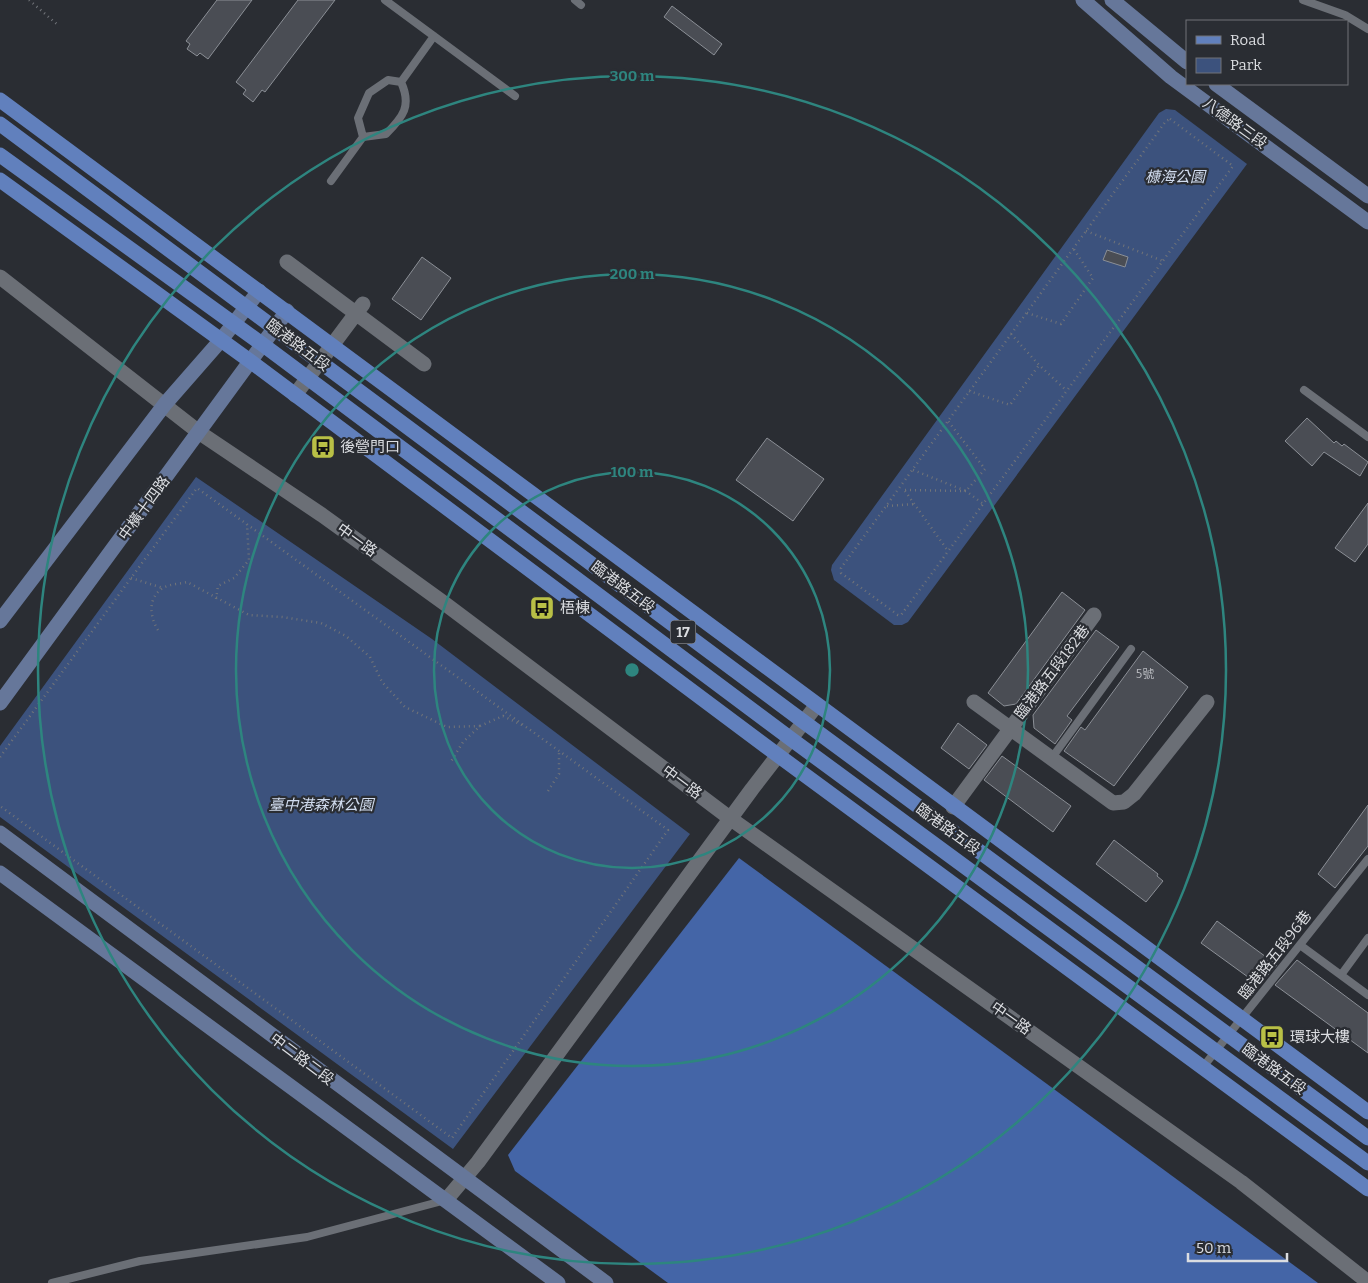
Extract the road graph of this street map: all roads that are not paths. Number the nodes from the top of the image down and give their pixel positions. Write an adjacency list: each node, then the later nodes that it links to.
1 (385, 0): 6 (lane)
2 (1083, 0): 8 (street, 八德路三段)
3 (1112, 0): 7 (street)
4 (1303, 0): 5 (lane)
5 (1368, 28)
6 (434, 36): 9 (lane); 11 (lane)
7 (1185, 61): 8 (street)
8 (1171, 77): 19 (street, 八德路三段)
9 (401, 82): 14 (lane); 14 (lane)
10 (1217, 85): 18 (street, 八德路三段)
11 (515, 96)
12 (0, 100): 22 (main road, 臨港路五段 / 17)
13 (0, 124): 23 (main road, 臨港路五段 / 17)
14 (363, 137): 17 (lane)
15 (0, 155): 26 (main road, 臨港路五段 / 17)
16 (0, 180): 28 (main road)
17 (331, 181)
18 (1368, 196)
19 (1368, 222)
20 (287, 262): 24 (street)
21 (0, 277): 37 (street, 中一路)
22 (259, 291): 23 (street); 25 (main road, 臨港路五段 / 17)
23 (246, 307): 26 (street); 27 (main road, 臨港路五段 / 17)
24 (360, 308): 30 (street); 33 (street)
25 (287, 311): 27 (street, 中橫十四路); 30 (main road, 臨港路五段 / 17)
26 (234, 323): 28 (street); 29 (main road, 臨港路五段 / 17)
27 (274, 328): 29 (street, 中橫十四路); 32 (main road, 臨港路五段 / 17)
28 (221, 340): 31 (main road); 37 (street)
29 (262, 344): 31 (street, 中橫十四路); 34 (main road, 臨港路五段 / 17)
30 (332, 345): 32 (street); 46 (main road, 臨港路五段 / 17)
31 (250, 361): 36 (main road); 38 (street, 中橫十四路)
32 (320, 362): 34 (street); 47 (main road, 臨港路五段 / 17)
33 (424, 364)
34 (308, 378): 36 (street); 49 (main road, 臨港路五段 / 17)
35 (1304, 390): 39 (lane)
36 (296, 395): 50 (main road)
37 (165, 404): 38 (street, 中一路); 41 (street)
38 (200, 433): 45 (street, 中橫十四路); 53 (street, 中一路)
39 (1368, 437)
40 (1094, 615): 48 (street, 臨港路五段182巷)
41 (0, 622)
42 (1131, 649): 51 (lane)
43 (974, 702): 48 (street, 臨港路五段182巷)
44 (1207, 702): 51 (street, 臨港路五段182巷)
45 (0, 703)
46 (816, 706): 47 (street); 52 (main road, 臨港路五段 / 17)
47 (804, 722): 49 (street); 62 (main road, 臨港路五段 / 17)
48 (1010, 728): 51 (street, 臨港路五段182巷); 52 (street, 臨港路五段182巷)
49 (791, 739): 50 (street); 63 (main road, 臨港路五段 / 17)
50 (779, 756): 53 (street); 64 (main road)
51 (1051, 759)
52 (953, 807): 61 (main road, 臨港路五段 / 17)
53 (731, 819): 68 (street); 71 (street, 中一路)
54 (0, 833): 68 (street, 中二路二段)
55 (1368, 859): 58 (lane, 臨港路五段96巷)
56 (0, 873): 70 (street, 中二路二段)
57 (1368, 938): 59 (lane)
58 (1300, 945): 59 (lane); 61 (lane, 臨港路五段96巷)
59 (1341, 975): 60 (lane)
60 (1368, 995)
61 (1241, 1019): 62 (lane, 臨港路五段96巷); 65 (main road, 臨港路五段 / 17)
62 (1228, 1035): 63 (lane, 臨港路五段96巷); 66 (main road, 臨港路五段 / 17)
63 (1216, 1051): 64 (lane, 臨港路五段96巷); 67 (main road, 臨港路五段 / 17)
64 (1203, 1067): 69 (main road)
65 (1368, 1112)
66 (1368, 1138)
67 (1368, 1164)
68 (463, 1179): 70 (street); 74 (street, 中二路二段)
69 (1368, 1189)
70 (446, 1200): 72 (lane); 73 (street, 中二路二段)
71 (1368, 1282)
72 (52, 1283)
73 (558, 1283)
74 (606, 1283)

